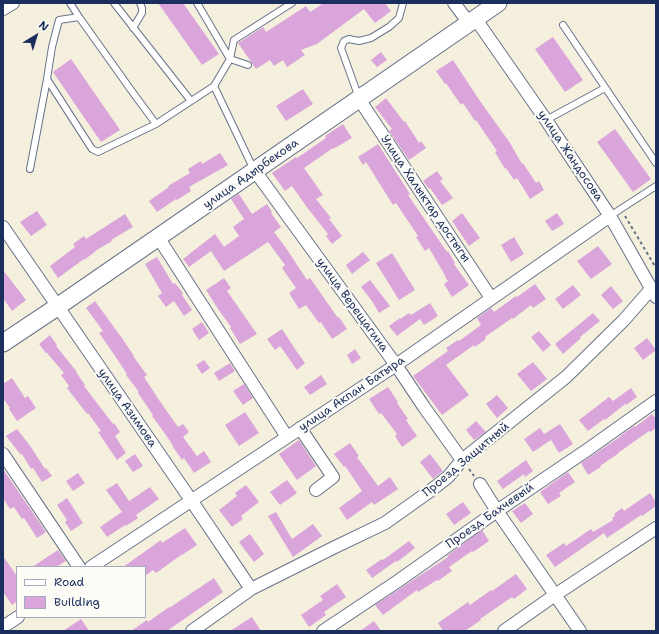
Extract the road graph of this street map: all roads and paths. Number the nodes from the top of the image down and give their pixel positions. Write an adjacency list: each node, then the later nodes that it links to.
1 (13, 3): 10 (street)
2 (70, 3): 11 (lane)
3 (114, 3): 14 (lane)
4 (140, 3): 14 (lane)
5 (197, 3): 15 (lane)
6 (292, 3): 15 (lane)
7 (403, 3): 20 (lane)
8 (454, 3): 12 (street, улица Жандосова)
9 (498, 3): 12 (main road, улица Адырбекова)
10 (3, 10)
11 (80, 17): 17 (lane); 23 (lane)
12 (472, 21): 20 (main road, улица Адырбекова); 22 (street, улица Жандосова)
13 (563, 25): 19 (lane)
14 (133, 28): 21 (lane)
15 (230, 59): 16 (lane); 18 (lane)
16 (248, 65)
17 (46, 79): 23 (lane); 25 (lane)
18 (214, 86): 21 (lane); 26 (lane)
19 (605, 88): 22 (lane); 24 (lane)
20 (359, 99): 26 (main road, улица Адырбекова); 34 (street, Улица Халыктар достыгы)
21 (191, 101): 23 (lane)
22 (546, 120): 29 (street, улица Жандосова)
23 (156, 124)
24 (656, 163)
25 (30, 169)
26 (254, 171): 31 (main road, улица Адырбекова); 37 (street, улица Верещагина)
27 (656, 186): 28 (lane)
28 (621, 208): 29 (lane); 32 (path)
29 (610, 216): 33 (street, улица Жандосова); 34 (street, улица Акпан Батыра)
30 (3, 227): 35 (street, улица Азимова)
31 (158, 237): 35 (main road, улица Адырбекова); 40 (street)
32 (656, 268)
33 (653, 293): 42 (street, Проезд Защитный)
34 (491, 298): 37 (street, улица Акпан Батыра)
35 (57, 307): 36 (main road, улица Адырбекова); 45 (street, улица Азимова)
36 (3, 344)
37 (396, 365): 39 (street, улица Акпан Батыра); 42 (street, улица Верещагина)
38 (656, 401): 46 (street, Проезд Бахчевый)
39 (300, 428): 40 (street, улица Акпан Батыра); 44 (street)
40 (287, 437): 45 (street, улица Акпан Батыра)
41 (3, 454): 48 (street)
42 (464, 463): 43 (path); 50 (street, Проезд Защитный)
43 (477, 480): 46 (street)
44 (316, 490)
45 (191, 500): 49 (street, улица Акпан Батыра); 50 (street, улица Азимова)
46 (497, 510): 51 (street); 55 (street, Проезд Бахчевый)
47 (656, 528): 51 (street)
48 (78, 566)
49 (92, 566)
50 (251, 589): 54 (street, Проезд Защитный)
51 (555, 595): 56 (street); 57 (street)
52 (16, 618): 53 (street)
53 (3, 627)
54 (192, 631)
55 (323, 631)
56 (504, 631)
57 (580, 631)

